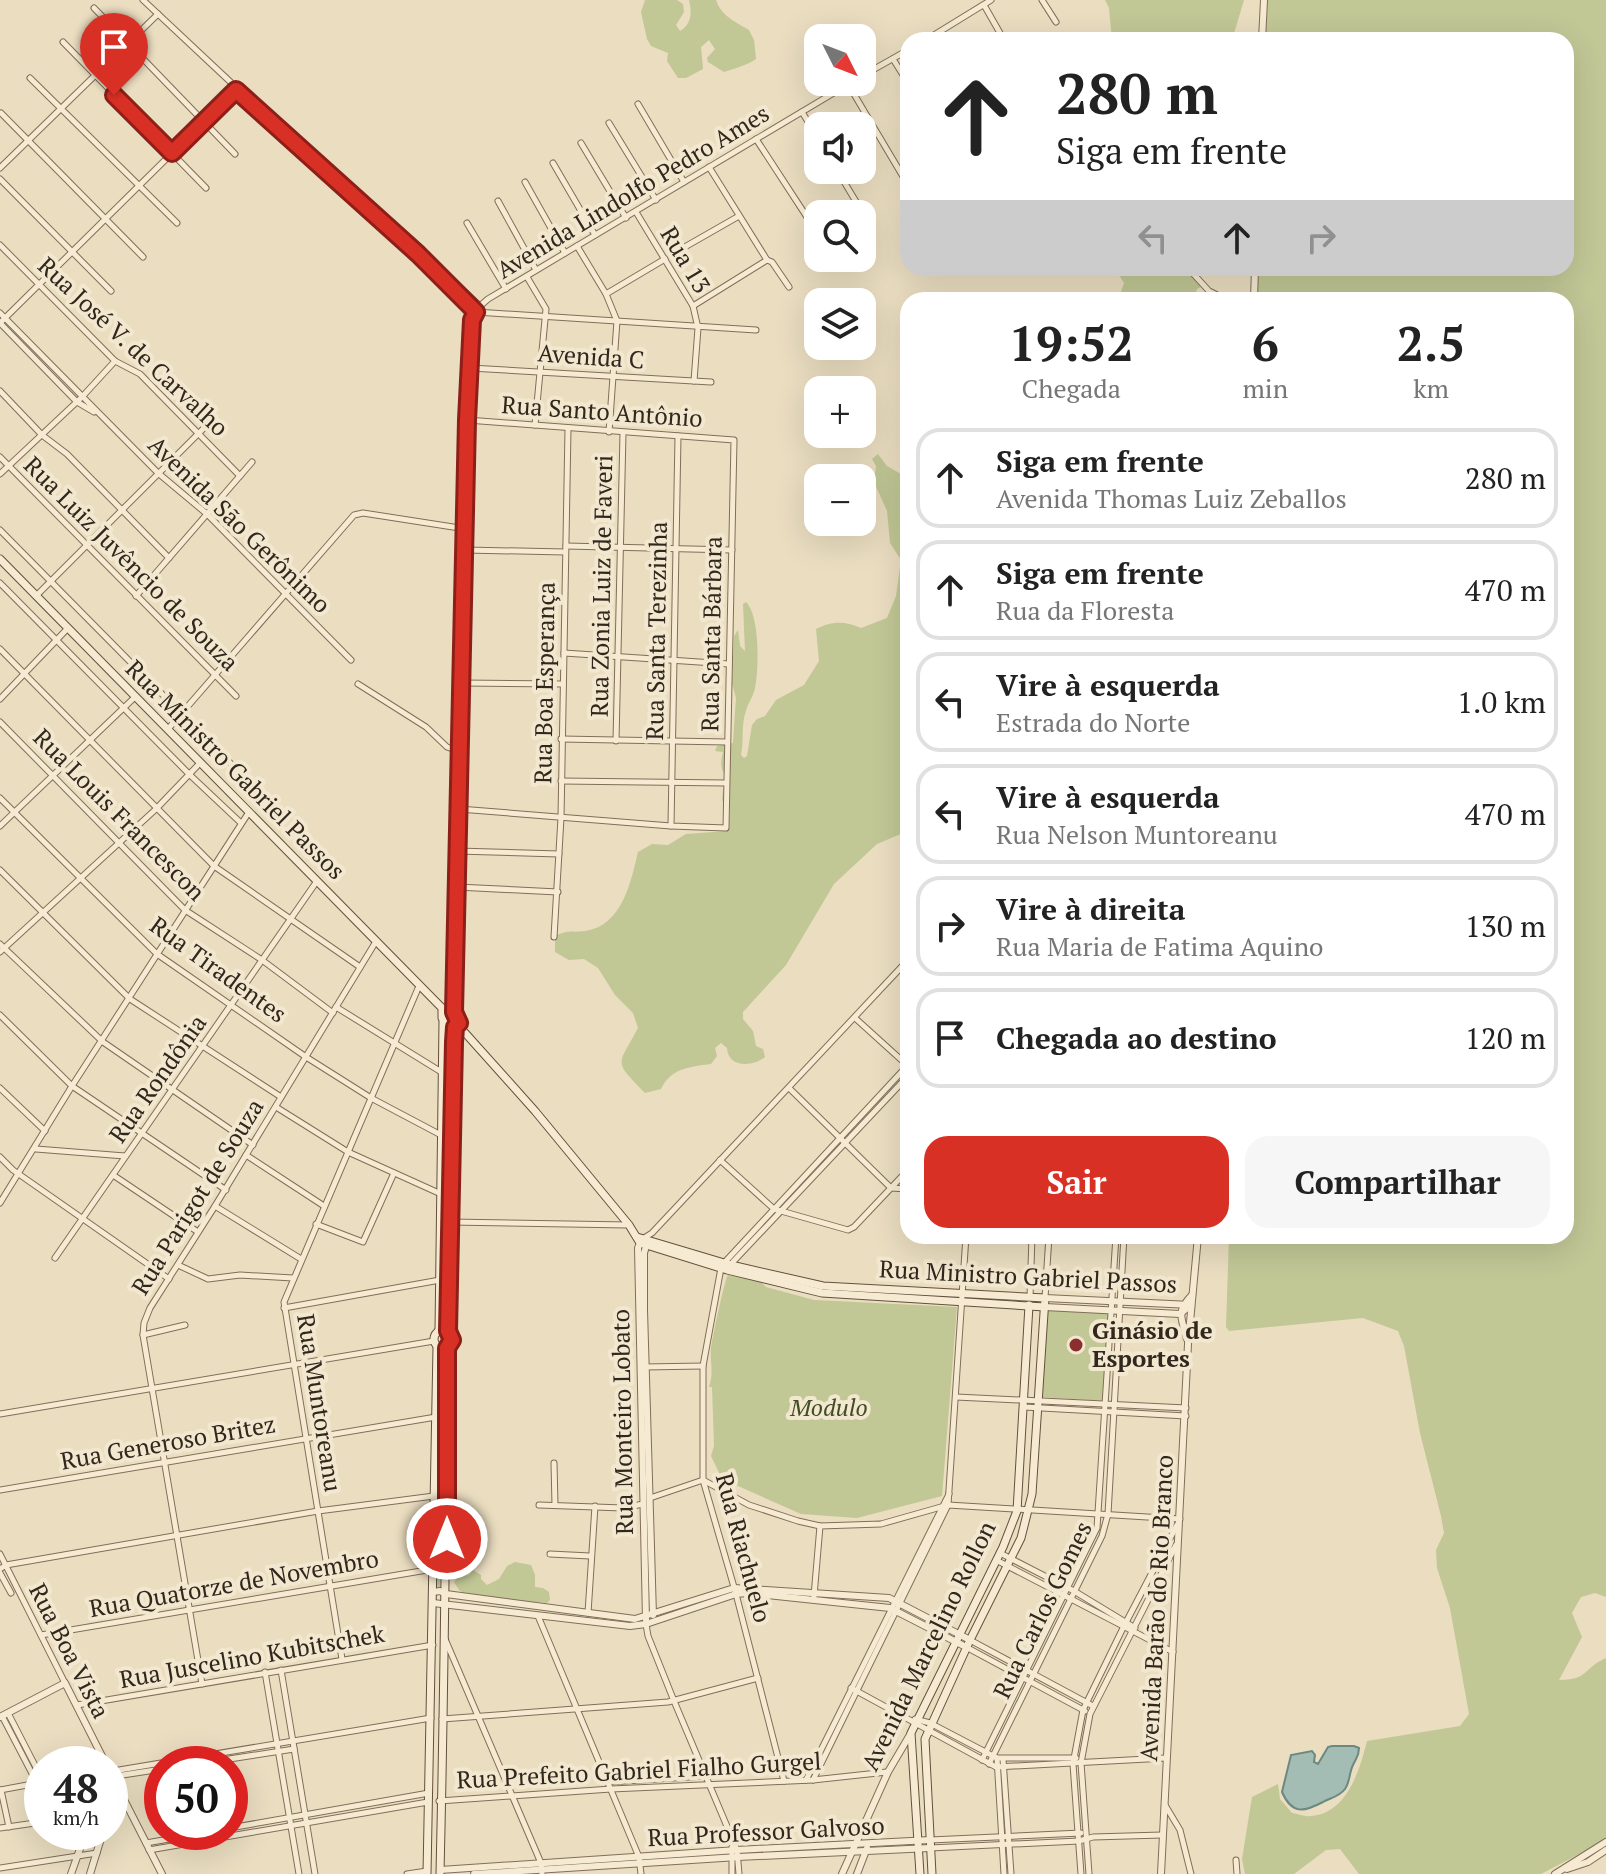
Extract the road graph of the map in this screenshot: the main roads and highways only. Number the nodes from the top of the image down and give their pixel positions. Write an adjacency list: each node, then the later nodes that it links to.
1 (1, 560): 2 (main road, Rua Ministro Gabriel Passos)
2 (442, 1008): 3 (main road); 4 (main road, Rua Ministro Gabriel Passos)
3 (443, 1021): 4 (main road); 5 (main road)
4 (457, 1026): 6 (main road); 8 (main road, Rua Ministro Gabriel Passos)
5 (441, 1177): 6 (main road); 10 (main road)
6 (451, 1178): 10 (main road)
7 (1045, 1298): 8 (main road, Rua Ministro Gabriel Passos); 9 (main road, Avenida Marcelino Rollon)
8 (1030, 1301): 9 (main road, Rua Ministro Gabriel Passos); 15 (main road, Avenida Marcelino Rollon)
9 (1045, 1307): 16 (main road, Avenida Marcelino Rollon)
10 (444, 1331): 11 (main road); 12 (main road)
11 (436, 1344): 12 (main road); 13 (main road)
12 (447, 1348): 14 (main road)
13 (437, 1401): 14 (main road); 17 (main road)
14 (447, 1401): 18 (main road)
15 (1021, 1455): 16 (main road); 20 (main road, Avenida Marcelino Rollon)
16 (1035, 1456): 19 (main road, Avenida Marcelino Rollon)
17 (432, 1684): 18 (main road); 21 (main road)
18 (442, 1684): 22 (main road)
19 (927, 1771): 20 (main road); 26 (main road)
20 (914, 1773): 25 (main road)
21 (430, 1819): 22 (main road); 23 (main road)
22 (441, 1832): 24 (main road)
23 (428, 1872)
24 (440, 1872)
25 (920, 1874)
26 (932, 1874)

